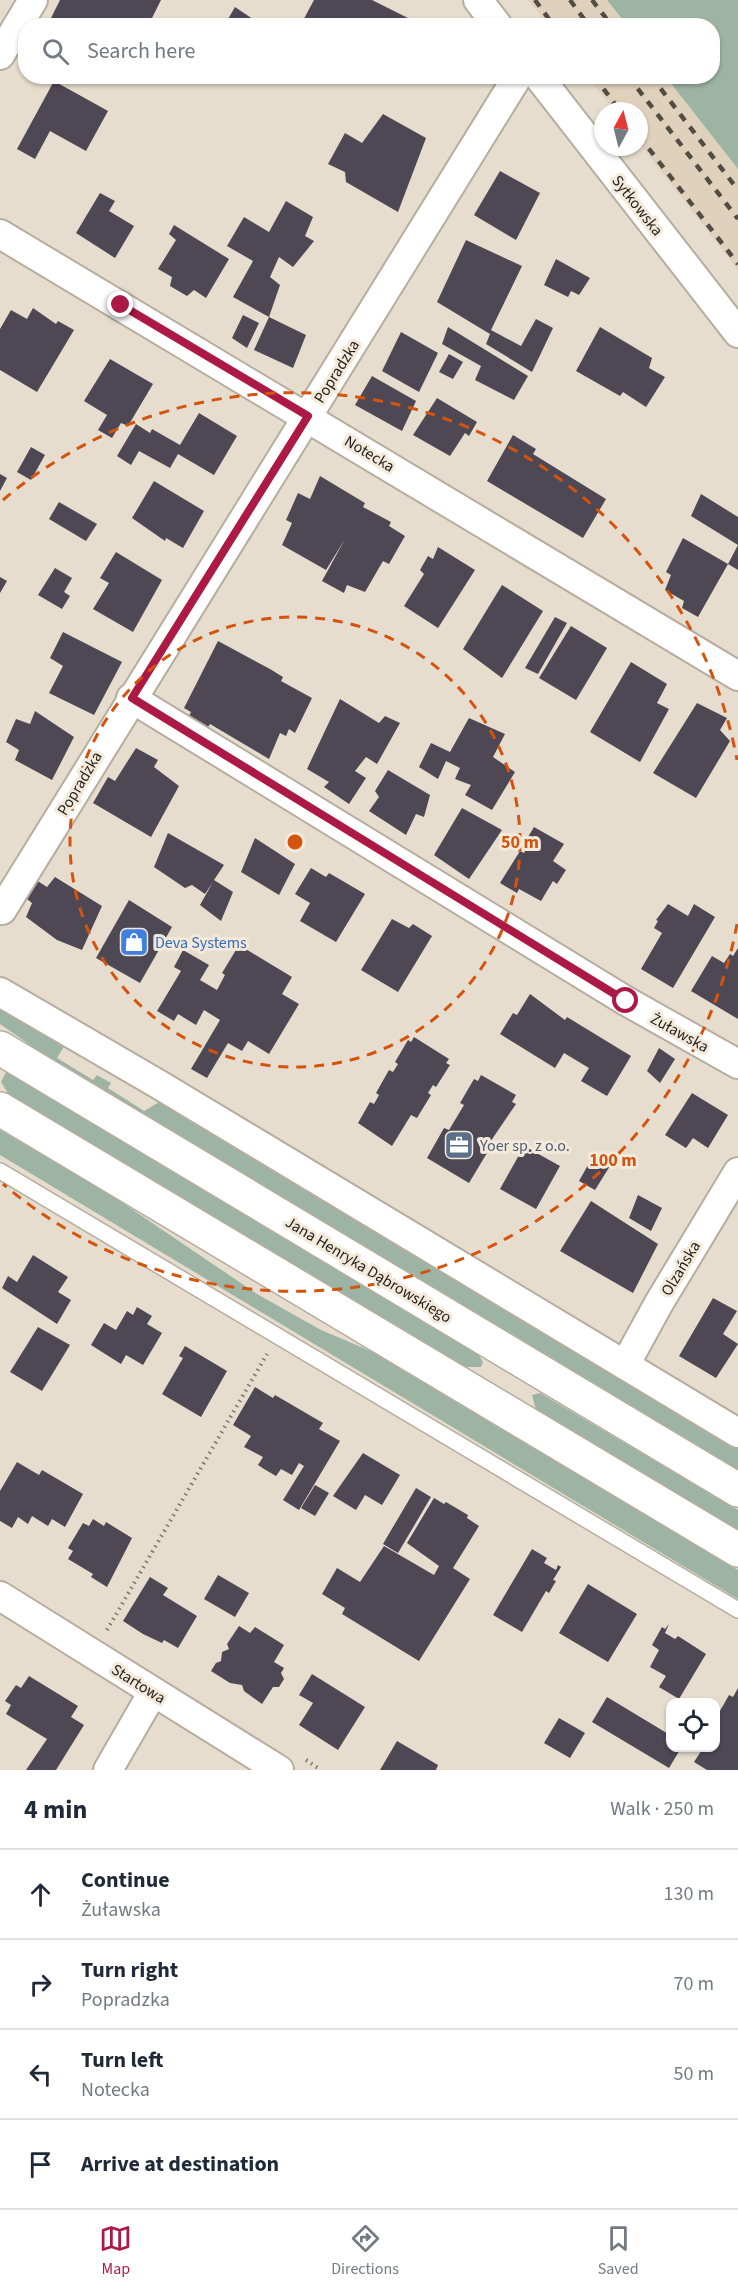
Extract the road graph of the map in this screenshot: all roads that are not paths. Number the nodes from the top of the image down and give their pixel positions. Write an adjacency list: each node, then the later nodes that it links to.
1 (33, 0): 3 (street)
2 (478, 0): 4 (street)
3 (22, 18)
4 (492, 18)
5 (18, 25): 6 (street)
6 (0, 55)
7 (513, 84): 11 (street, Popradzka)
8 (544, 84): 10 (street, Sytkowska)
9 (0, 234): 11 (street, Notecka)
10 (738, 333)
11 (308, 416): 12 (street, Notecka); 13 (street, Popradzka)
12 (738, 676)
13 (132, 698): 14 (street, Popradzka); 17 (street, Żuławska)
14 (2, 910)
15 (0, 992): 21 (street)
16 (0, 1048): 23 (main road, Jana Henryka Dąbrowskiego)
17 (738, 1064)
18 (0, 1109): 24 (main road)
19 (0, 1171): 26 (lane)
20 (738, 1172): 21 (street, Olzańska)
21 (625, 1365): 22 (street)
22 (738, 1433)
23 (738, 1490)
24 (738, 1550)
25 (0, 1596): 27 (street, Startowa)
26 (738, 1610)
27 (153, 1692): 28 (street); 29 (street, Startowa)
28 (108, 1770)
29 (279, 1770)

